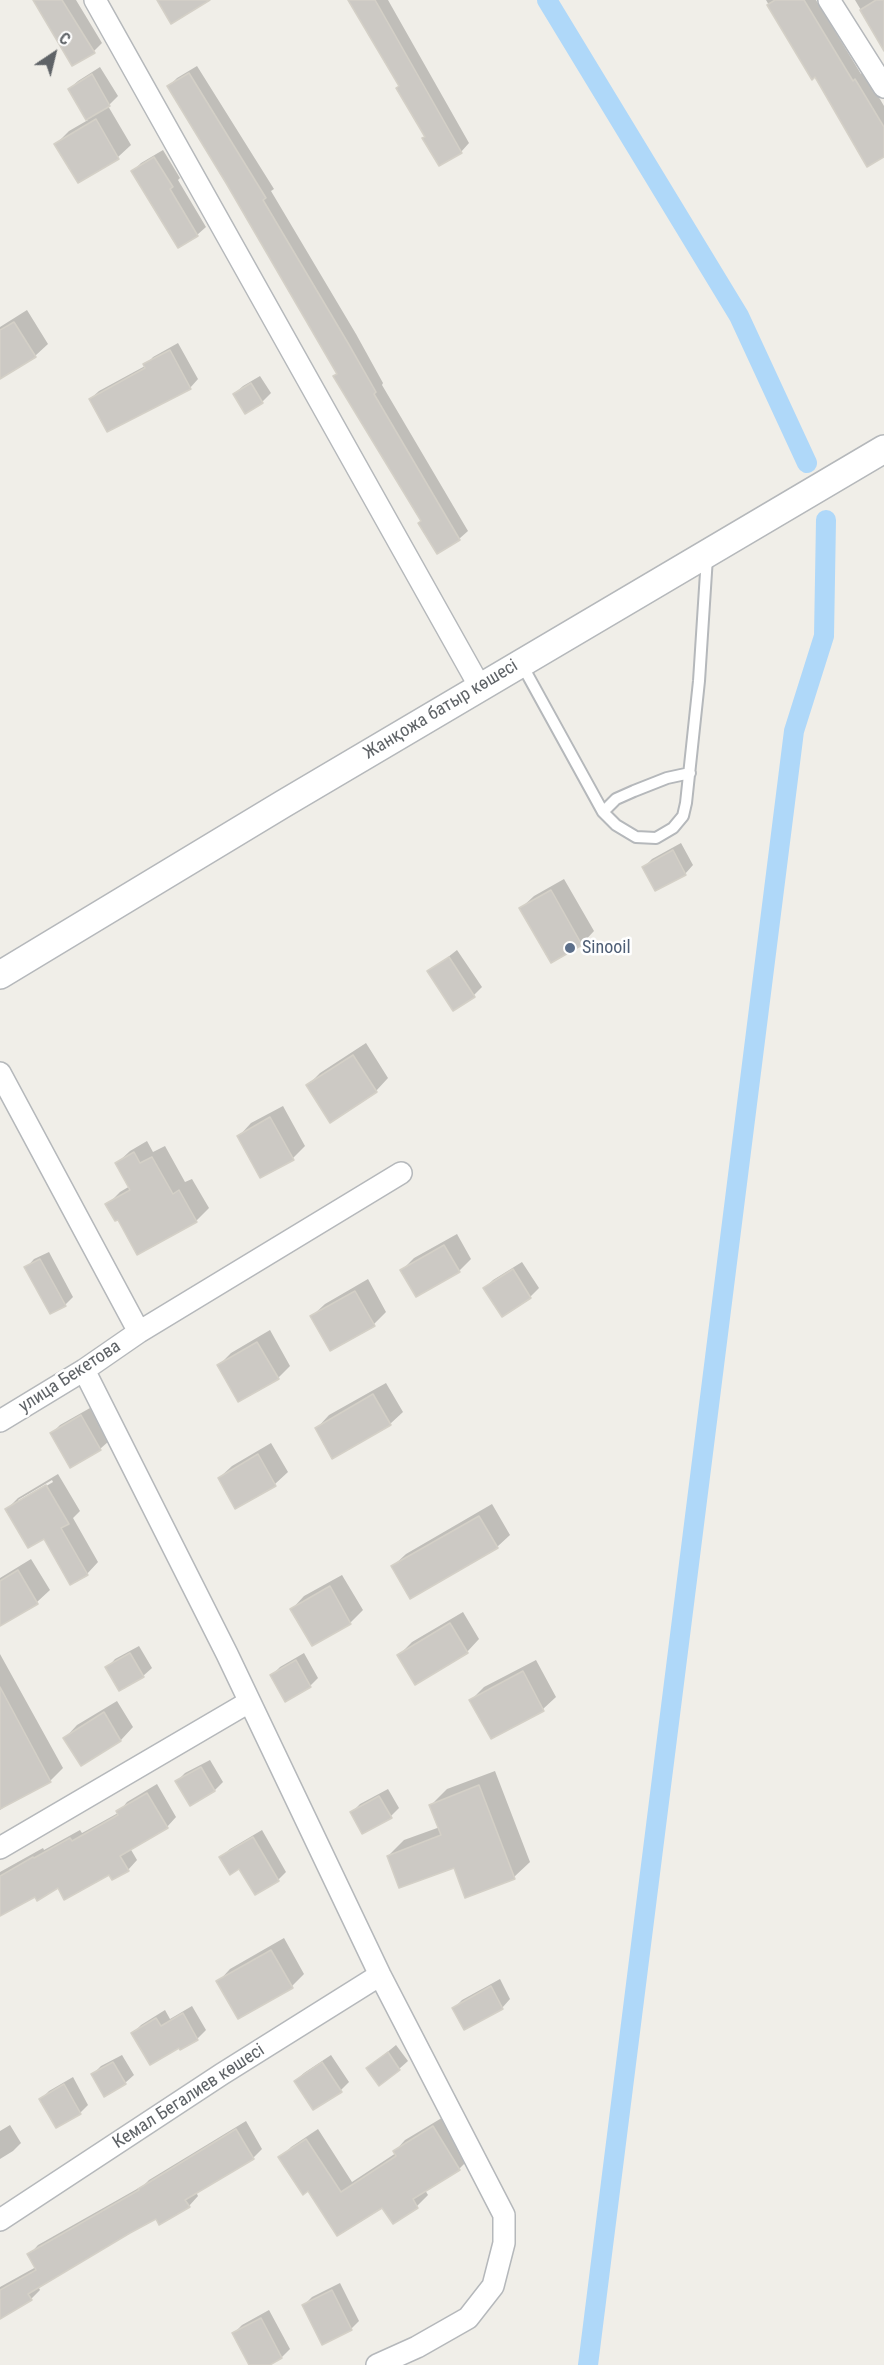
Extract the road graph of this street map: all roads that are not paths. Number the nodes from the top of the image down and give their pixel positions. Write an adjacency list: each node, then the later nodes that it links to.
1 (95, 0): 7 (street)
2 (829, 0): 3 (street)
3 (884, 87)
4 (884, 449): 5 (street, Жанқожа батыр көшесі)
5 (708, 553): 6 (street, Жанқожа батыр көшесі); 8 (lane)
6 (521, 663): 7 (street, Жанқожа батыр көшесі); 9 (lane)
7 (480, 687): 10 (street, Жанқожа батыр көшесі)
8 (690, 773): 9 (lane); 9 (lane)
9 (603, 812)
10 (0, 975)
11 (0, 1073): 13 (street)
12 (401, 1173): 13 (street, улица Бекетова)
13 (140, 1332): 14 (street, улица Бекетова)
14 (84, 1370): 15 (street, улица Бекетова); 16 (street)
15 (0, 1421)
16 (249, 1702): 17 (street); 18 (street)
17 (0, 1848)
18 (380, 1975): 19 (street, Кемал Бегалиев көшесі); 20 (street)
19 (0, 2220)
20 (377, 2365)

